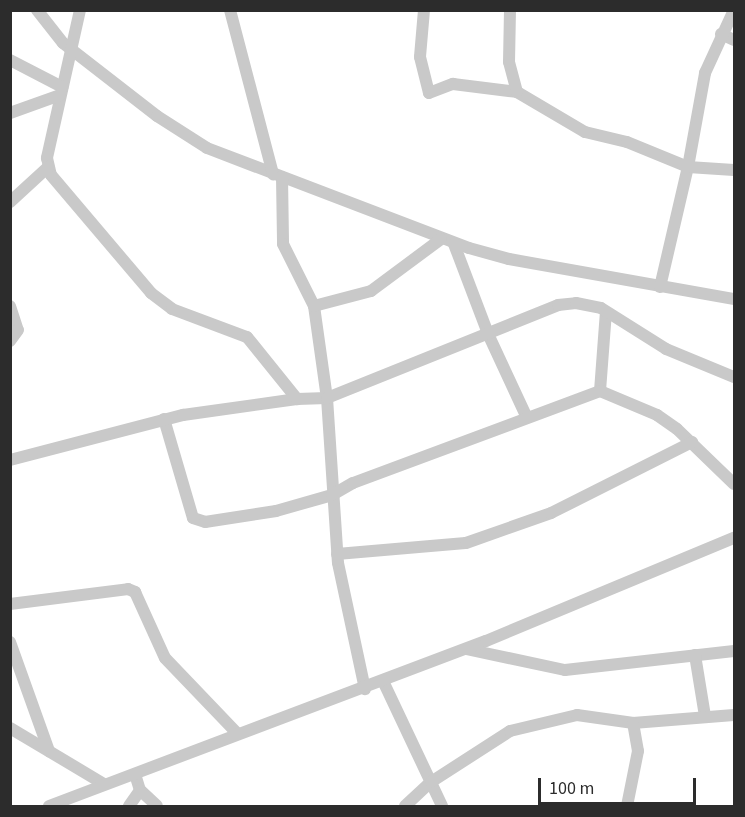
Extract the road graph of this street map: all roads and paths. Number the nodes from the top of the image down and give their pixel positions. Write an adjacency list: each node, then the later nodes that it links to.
1 (37, 10): 9 (street)
2 (80, 10): 9 (street)
3 (230, 10): 17 (street)
4 (424, 10): 12 (street)
5 (510, 10): 12 (street)
6 (734, 10): 7 (street)
7 (721, 34): 8 (street); 15 (street)
8 (735, 40)
9 (71, 50): 11 (street); 17 (street)
10 (10, 60): 11 (street)
11 (61, 91): 13 (street); 14 (street)
12 (517, 92): 15 (street)
13 (10, 113)
14 (48, 167): 18 (street); 31 (street)
15 (688, 167): 16 (street); 21 (street)
16 (735, 170)
17 (278, 176): 19 (street); 24 (street)
18 (10, 202)
19 (441, 239): 20 (street); 24 (street)
20 (454, 244): 21 (street); 26 (street)
21 (660, 286): 22 (street)
22 (735, 299)
23 (10, 306): 27 (street)
24 (314, 306): 30 (street)
25 (606, 312): 26 (street); 28 (street); 29 (street)
26 (489, 336): 30 (street); 32 (street)
27 (10, 340)
28 (735, 377)
29 (600, 391): 32 (street); 34 (street)
30 (327, 398): 31 (street); 37 (street)
31 (297, 399): 33 (street)
32 (527, 418): 37 (street)
33 (164, 419): 35 (street); 37 (street)
34 (692, 442): 36 (street); 39 (street)
35 (10, 460)
36 (735, 484)
37 (332, 495): 39 (street)
38 (735, 538): 42 (street)
39 (337, 554): 46 (street)
40 (10, 604): 51 (street)
41 (10, 642): 52 (street)
42 (466, 649): 44 (street); 45 (street)
43 (735, 651): 44 (street)
44 (695, 655): 48 (street)
45 (383, 681): 46 (street); 54 (street)
46 (365, 689): 51 (street)
47 (735, 715): 48 (street)
48 (705, 716): 49 (street)
49 (633, 723): 54 (street); 62 (street)
50 (10, 728): 52 (street)
51 (238, 734): 53 (street)
52 (49, 751): 55 (street)
53 (135, 774): 55 (street); 56 (street)
54 (431, 782): 60 (street); 61 (street)
55 (104, 784): 57 (street)
56 (140, 790): 58 (street); 59 (street)
57 (49, 807)
58 (129, 807)
59 (157, 807)
60 (405, 807)
61 (441, 807)
62 (627, 807)

